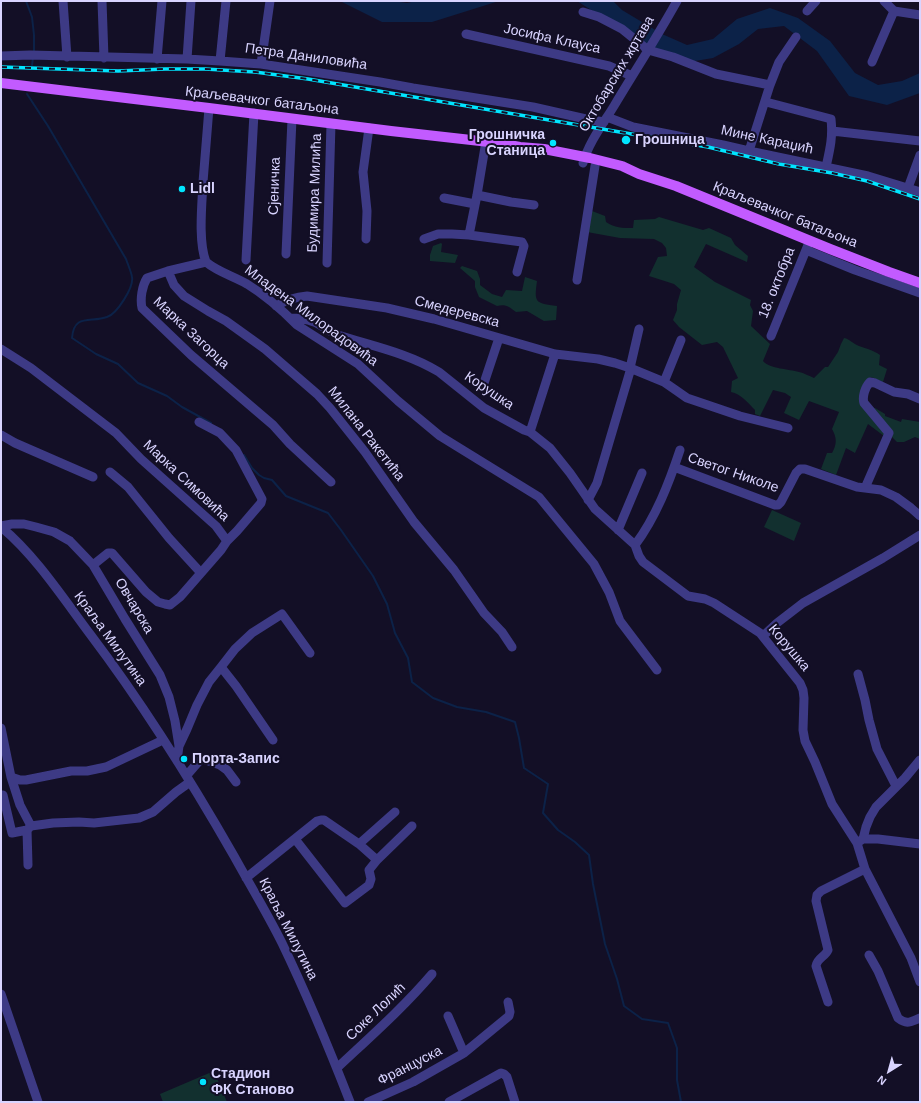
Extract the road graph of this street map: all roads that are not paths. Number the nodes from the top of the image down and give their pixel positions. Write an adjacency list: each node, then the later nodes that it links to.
1 (63, 1): 18 (street)
2 (102, 1): 19 (street)
3 (162, 1): 20 (street)
4 (192, 1): 21 (street)
5 (226, 1): 22 (street)
6 (270, 1): 24 (street)
7 (677, 1): 16 (street, Октобарских жртава)
8 (816, 1): 10 (street)
9 (884, 1): 11 (street)
10 (807, 11)
11 (894, 11): 13 (street); 23 (street)
12 (582, 12): 16 (street)
13 (920, 15)
14 (466, 34): 25 (street, Јосифа Клауса)
15 (796, 37): 27 (street)
16 (650, 48): 25 (street, Октобарских жртава); 27 (street)
17 (1, 56): 18 (street, Петра Даниловића)
18 (67, 57): 19 (street, Петра Даниловића)
19 (104, 58): 20 (street, Петра Даниловића)
20 (157, 59): 21 (street, Петра Даниловића)
21 (187, 59): 22 (street, Петра Даниловића)
22 (220, 61): 24 (street, Петра Даниловића)
23 (872, 62)
24 (261, 64): 32 (street, Петра Даниловића)
25 (632, 76): 32 (street, Октобарских жртава)
26 (1, 83): 29 (main road, Краљевачког батаљона)
27 (770, 85): 28 (street)
28 (766, 102): 35 (street); 38 (street)
29 (209, 108): 30 (main road, Краљевачког батаљона); 55 (street)
30 (254, 113): 31 (main road, Краљевачког батаљона); 54 (street)
31 (292, 119): 33 (main road, Краљевачког батаљона); 53 (street, Сјеничка)
32 (606, 119): 38 (street, Мине Караџић); 40 (street, Октобарских жртава)
33 (331, 124): 34 (main road, Краљевачког батаљона); 56 (street, Будимира Милића)
34 (369, 128): 36 (main road, Краљевачког батаљона); 50 (street)
35 (832, 131): 37 (street); 42 (street)
36 (486, 141): 40 (main road, Краљевачког батаљона); 47 (street)
37 (920, 141)
38 (749, 151): 42 (street, Мине Караџић)
39 (920, 155): 44 (street)
40 (584, 160): 41 (main road, Краљевачког батаљона); 43 (main road, Краљевачког батаљона)
41 (595, 166): 43 (main road, Краљевачког батаљона); 59 (street)
42 (826, 167): 44 (street, Мине Караџић)
43 (639, 174): 52 (main road, Краљевачког батаљона)
44 (908, 188): 45 (street, Мине Караџић)
45 (920, 192)
46 (444, 198): 47 (street)
47 (476, 200): 48 (street); 49 (street)
48 (534, 205)
49 (469, 235): 51 (street); 58 (street)
50 (366, 239)
51 (424, 239)
52 (808, 245): 60 (main road, Краљевачког батаљона); 61 (street); 65 (street, 18. октобра)
53 (286, 254)
54 (246, 260)
55 (206, 262): 57 (street, Марка Загорца); 62 (street, Младена Милорадовића)
56 (327, 263)
57 (168, 271): 83 (street, Марка Загорца); 95 (street, Милана Ракетића)
58 (517, 272)
59 (577, 280)
60 (920, 282)
61 (920, 293)
62 (276, 306): 63 (street, Младена Милорадовића); 66 (street, Смедеревска)
63 (290, 318): 76 (street, Корушка); 98 (street, Младена Милорадовића)
64 (639, 329): 70 (street)
65 (771, 336)
66 (499, 338): 69 (street, Смедеревска); 72 (street)
67 (681, 340): 71 (street)
68 (1, 349): 90 (street, Марка Симовића)
69 (555, 354): 70 (street, Смедеревска); 76 (street)
70 (631, 368): 71 (street, Смедеревска); 85 (street)
71 (664, 382): 75 (street, Смедеревска)
72 (484, 383)
73 (920, 398): 84 (street)
74 (199, 422): 90 (street, Марка Симовића)
75 (788, 428)
76 (530, 432): 85 (street, Корушка)
77 (1, 435): 82 (street)
78 (680, 450): 79 (street)
79 (674, 468): 84 (street, Светог Николе); 91 (street)
80 (110, 472): 93 (street)
81 (642, 473): 88 (street)
82 (93, 477)
83 (331, 482)
84 (865, 488): 86 (street, Светог Николе)
85 (588, 500): 88 (street, Корушка)
86 (920, 516)
87 (1, 526): 92 (street, Овчарска); 101 (street, Краља Милутина)
88 (618, 530): 91 (street, Корушка)
89 (920, 535): 94 (street)
90 (227, 541): 93 (street)
91 (635, 545): 94 (street, Корушка)
92 (93, 565): 93 (street); 103 (street, Овчарска)
93 (201, 573)
94 (763, 636): 115 (street, Корушка)
95 (512, 647)
96 (310, 653): 97 (street)
97 (221, 667): 102 (street); 103 (street)
98 (657, 670)
99 (858, 674): 109 (street)
100 (1, 728): 106 (street)
101 (163, 740): 105 (street, Краља Милутина); 106 (street)
102 (273, 740)
103 (179, 746): 105 (street, Овчарска)
104 (920, 760): 109 (street)
105 (177, 761): 107 (street, Краља Милутина)
106 (11, 777): 113 (street)
107 (189, 779): 108 (street); 113 (street); 121 (street, Краља Милутина)
108 (236, 782)
109 (896, 786): 115 (street)
110 (3, 794): 113 (street)
111 (395, 812): 116 (street)
112 (412, 826): 118 (street)
113 (29, 828): 119 (street)
114 (295, 839): 116 (street); 118 (street); 121 (street)
115 (860, 841): 117 (street); 120 (street, Корушка)
116 (359, 844): 118 (street)
117 (920, 844)
118 (377, 860)
119 (28, 865)
120 (865, 869): 124 (street, Корушка); 127 (street)
121 (246, 878): 131 (street, Краља Милутина)
122 (869, 955): 129 (street)
123 (432, 974): 131 (street, Соке Лолић)
124 (920, 982)
125 (1, 994): 132 (street)
126 (508, 1002): 130 (street, Француска)
127 (828, 1002)
128 (448, 1016): 130 (street, Француска)
129 (920, 1018)
130 (464, 1053): 134 (street, Француска)
131 (336, 1068): 133 (street, Краља Милутина)
132 (38, 1102)
133 (350, 1102)
134 (368, 1102)
135 (449, 1102): 136 (street)
136 (515, 1102)

